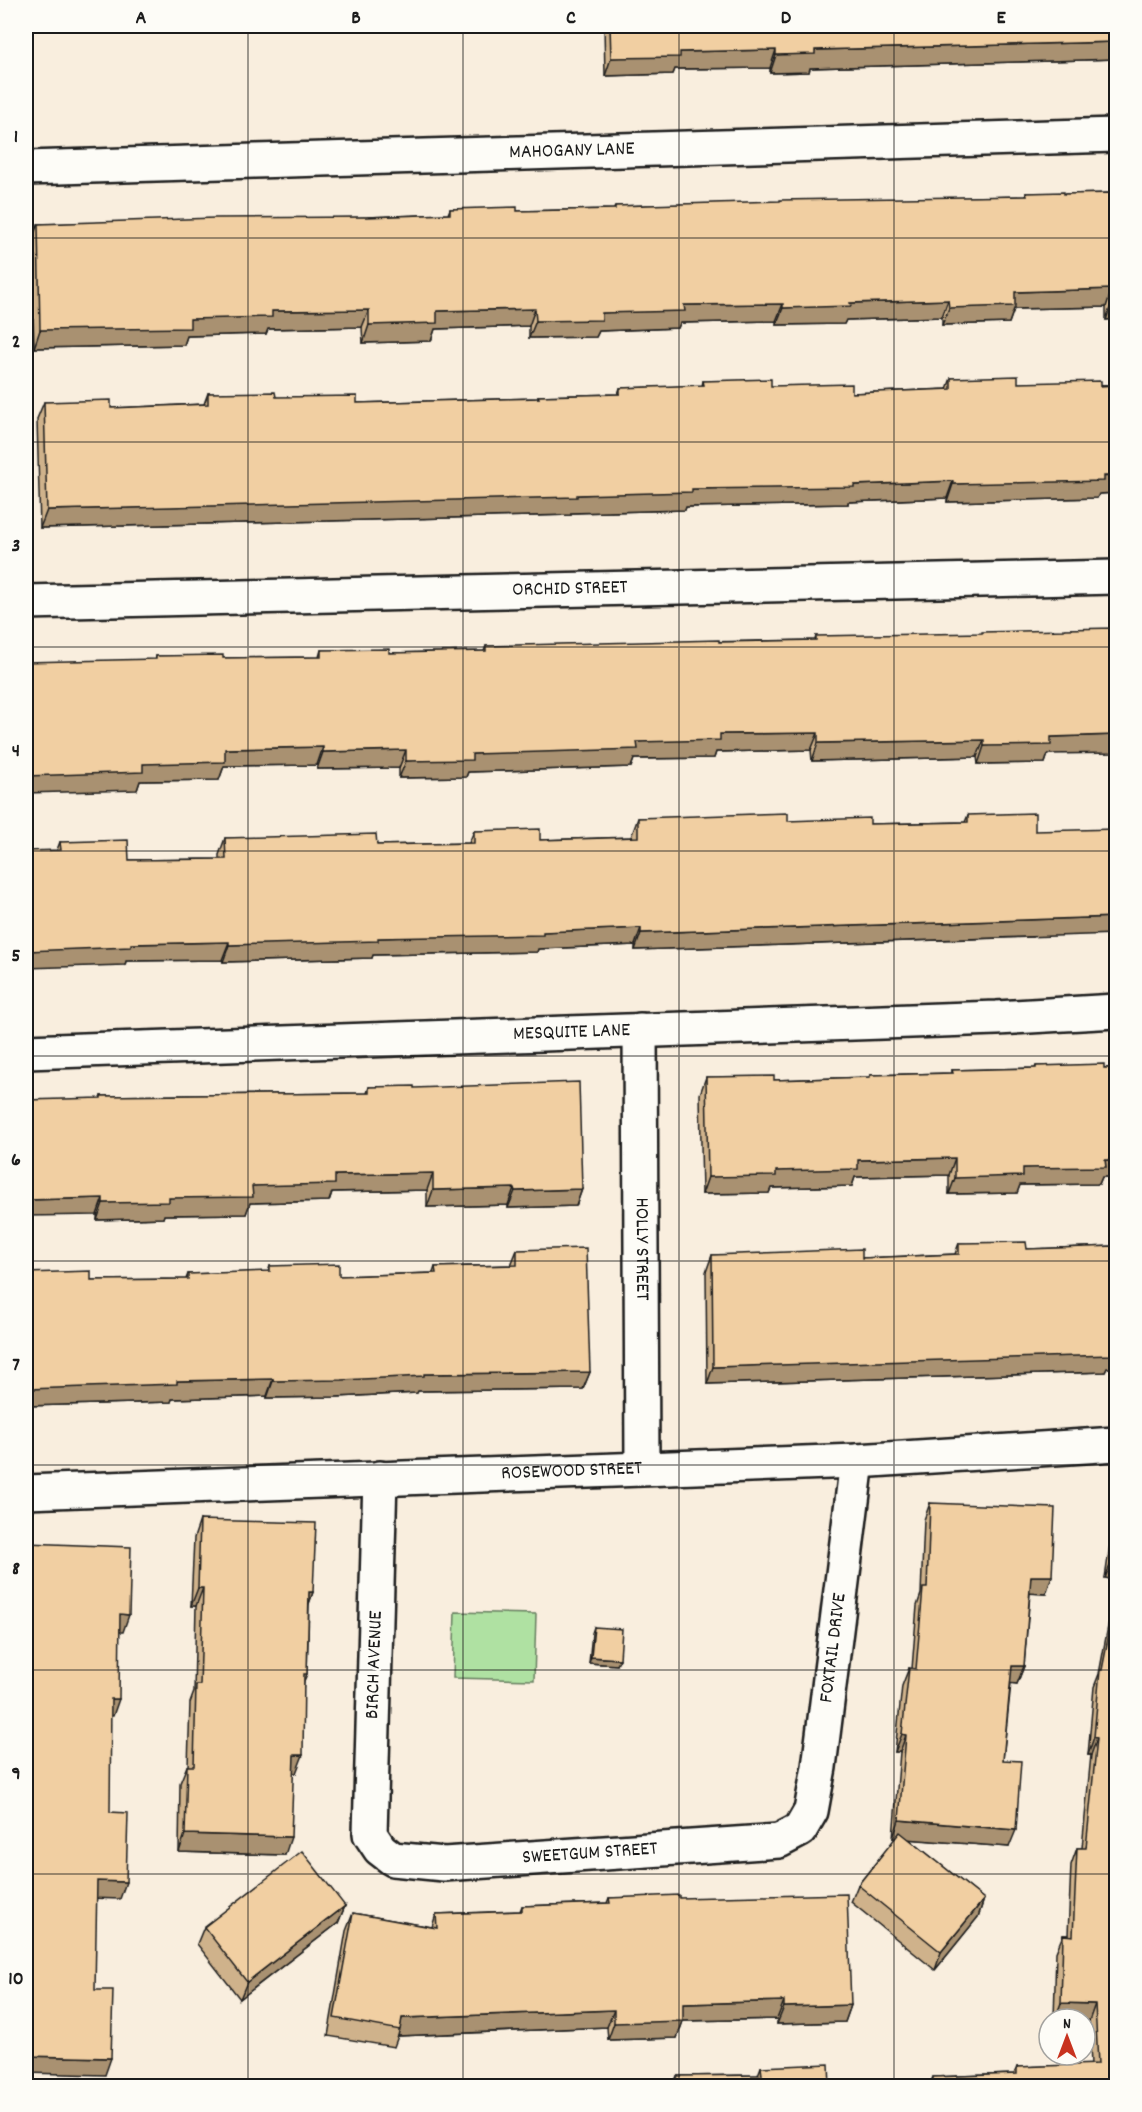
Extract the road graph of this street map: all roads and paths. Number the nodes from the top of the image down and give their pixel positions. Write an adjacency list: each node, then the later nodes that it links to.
1 (1116, 135): 2 (street, MAHOGANY LANE)
2 (26, 168)
3 (1116, 577): 4 (street, ORCHID STREET)
4 (26, 602)
5 (1116, 1011): 6 (street, MESQUITE LANE)
6 (640, 1030): 7 (street, MESQUITE LANE); 10 (street, HOLLY STREET)
7 (26, 1052)
8 (1116, 1444): 9 (street, ROSEWOOD STREET)
9 (857, 1461): 10 (street, ROSEWOOD STREET); 13 (street, FOXTAIL DRIVE)
10 (642, 1468): 11 (street, ROSEWOOD STREET)
11 (380, 1478): 12 (street, ROSEWOOD STREET); 14 (street, BIRCH AVENUE)
12 (26, 1492)
13 (800, 1830): 14 (street, SWEETGUM STREET)
14 (380, 1849)

